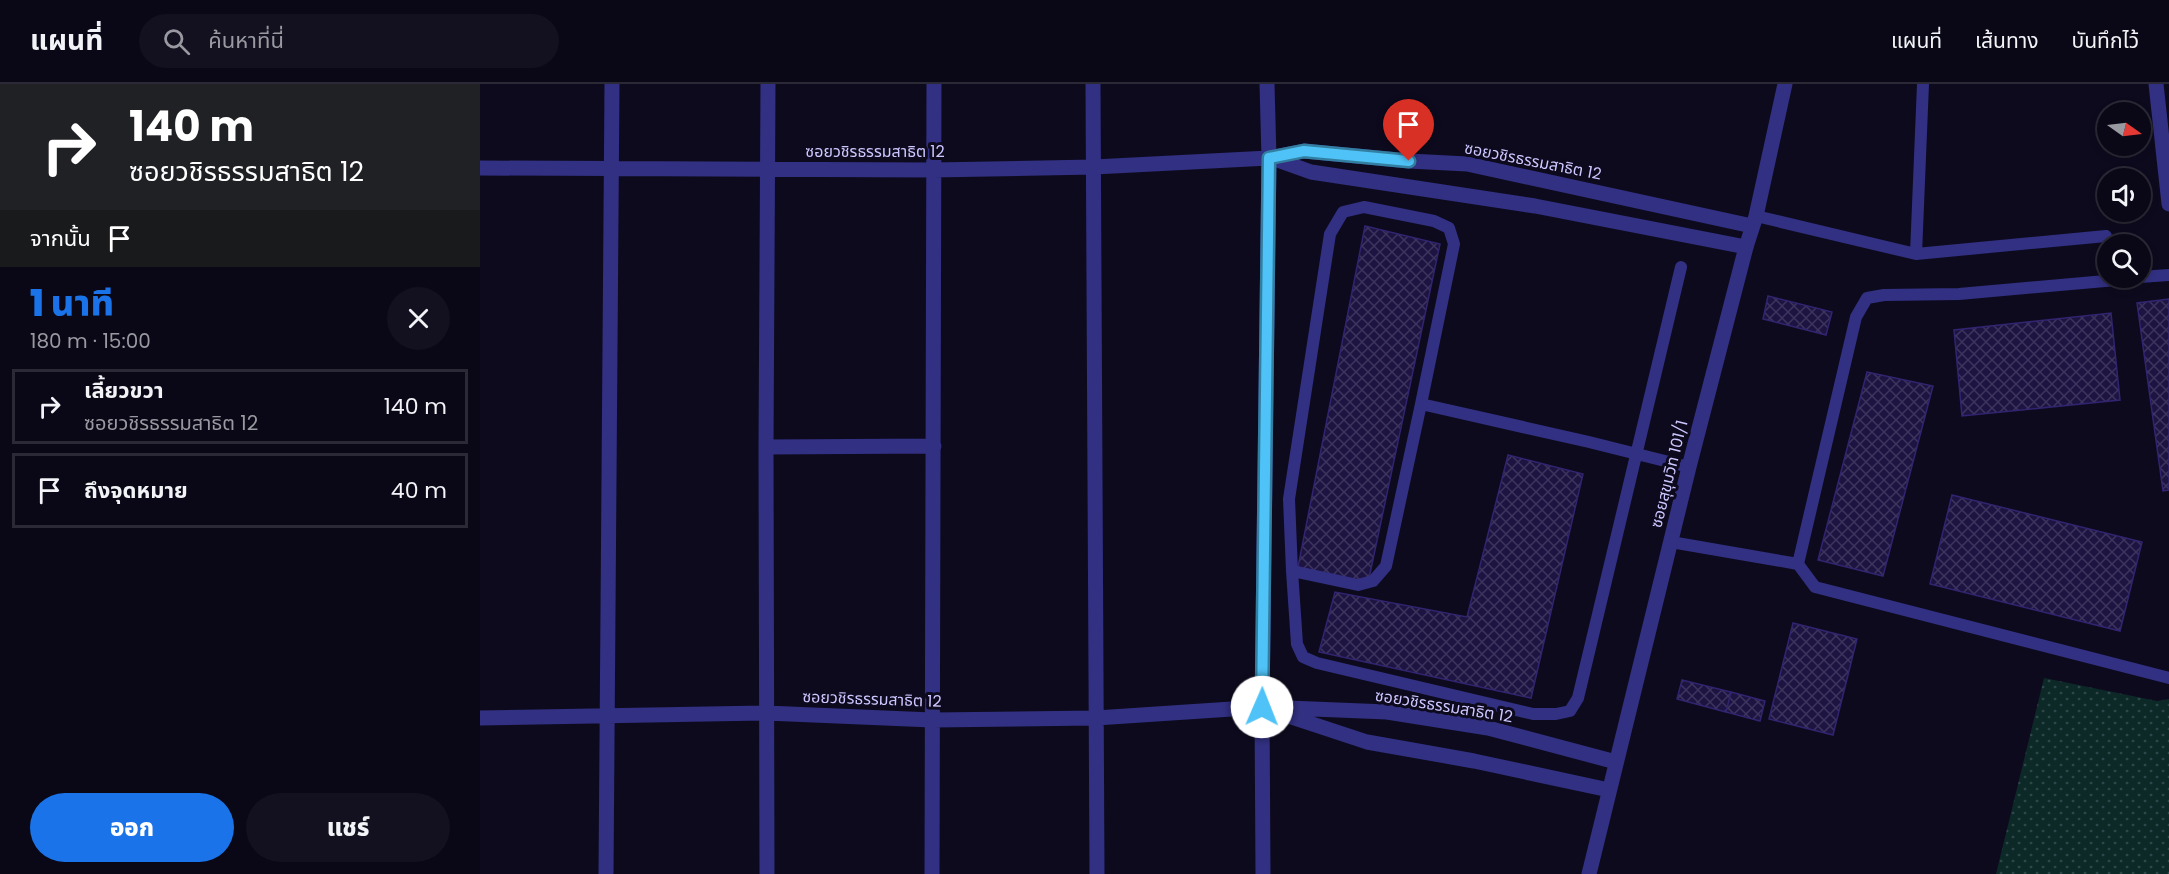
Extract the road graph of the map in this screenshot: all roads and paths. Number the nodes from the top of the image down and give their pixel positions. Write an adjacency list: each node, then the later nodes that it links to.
1 (612, 84): 13 (street)
2 (768, 84): 12 (street)
3 (934, 84): 14 (street)
4 (1093, 84): 10 (street)
5 (1267, 84): 9 (street)
6 (1785, 84): 16 (street, ซอยสุขุมวิท 101/1)
7 (1923, 84): 19 (lane)
8 (2156, 84): 15 (street)
9 (1269, 158): 10 (street, ซอยวชิรธรรมสาธิต 12); 16 (street, ซอยวชิรธรรมสาธิต 12); 18 (street, ซอยวชิรธรรมสาธิต 12); 33 (street)
10 (1094, 166): 14 (street, ซอยวชิรธรรมสาธิต 12); 37 (street)
11 (480, 168): 13 (street, ซอยวชิรธรรมสาธิต 12)
12 (768, 168): 13 (street, ซอยวชิรธรรมสาธิต 12); 14 (street, ซอยวชิรธรรมสาธิต 12); 26 (street)
13 (611, 169): 35 (street)
14 (933, 170): 25 (street)
15 (2169, 204)
16 (1754, 221): 18 (street, ซอยสุขุมวิท 101/1); 19 (lane)
17 (2097, 237): 19 (lane)
18 (1746, 247): 28 (street, ซอยสุขุมวิท 101/1)
19 (1916, 254)
20 (1681, 267): 27 (lane)
21 (2169, 275): 22 (lane)
22 (2151, 276)
23 (2097, 281): 30 (lane)
24 (1421, 404): 27 (lane); 31 (lane); 31 (lane)
25 (934, 446): 26 (street); 38 (street)
26 (766, 447): 34 (street)
27 (1636, 453): 28 (lane); 31 (lane)
28 (1689, 467): 29 (street, ซอยสุขุมวิท 101/1)
29 (1671, 542): 30 (lane); 39 (street, ซอยสุขุมวิท 101/1)
30 (1798, 564): 32 (lane)
31 (1292, 571)
32 (2169, 678)
33 (1262, 707): 37 (street, ซอยวชิรธรรมสาธิต 12); 39 (street, ซอยวชิรธรรมสาธิต 12); 40 (street, ซอยวชิรธรรมสาธิต 12); 45 (street)
34 (766, 713): 35 (street, ซอยวชิรธรรมสาธิต 12); 38 (street, ซอยวชิรธรรมสาธิต 12); 42 (street)
35 (607, 716): 36 (street, ซอยวชิรธรรมสาธิต 12); 41 (street)
36 (480, 718)
37 (1096, 718): 38 (street, ซอยวชิรธรรมสาธิต 12); 44 (street)
38 (932, 720): 43 (street)
39 (1616, 762): 40 (street, ซอยสุขุมวิท 101/1)
40 (1609, 790): 46 (street, ซอยสุขุมวิท 101/1)
41 (606, 874)
42 (767, 874)
43 (933, 874)
44 (1097, 874)
45 (1263, 874)
46 (1589, 874)

